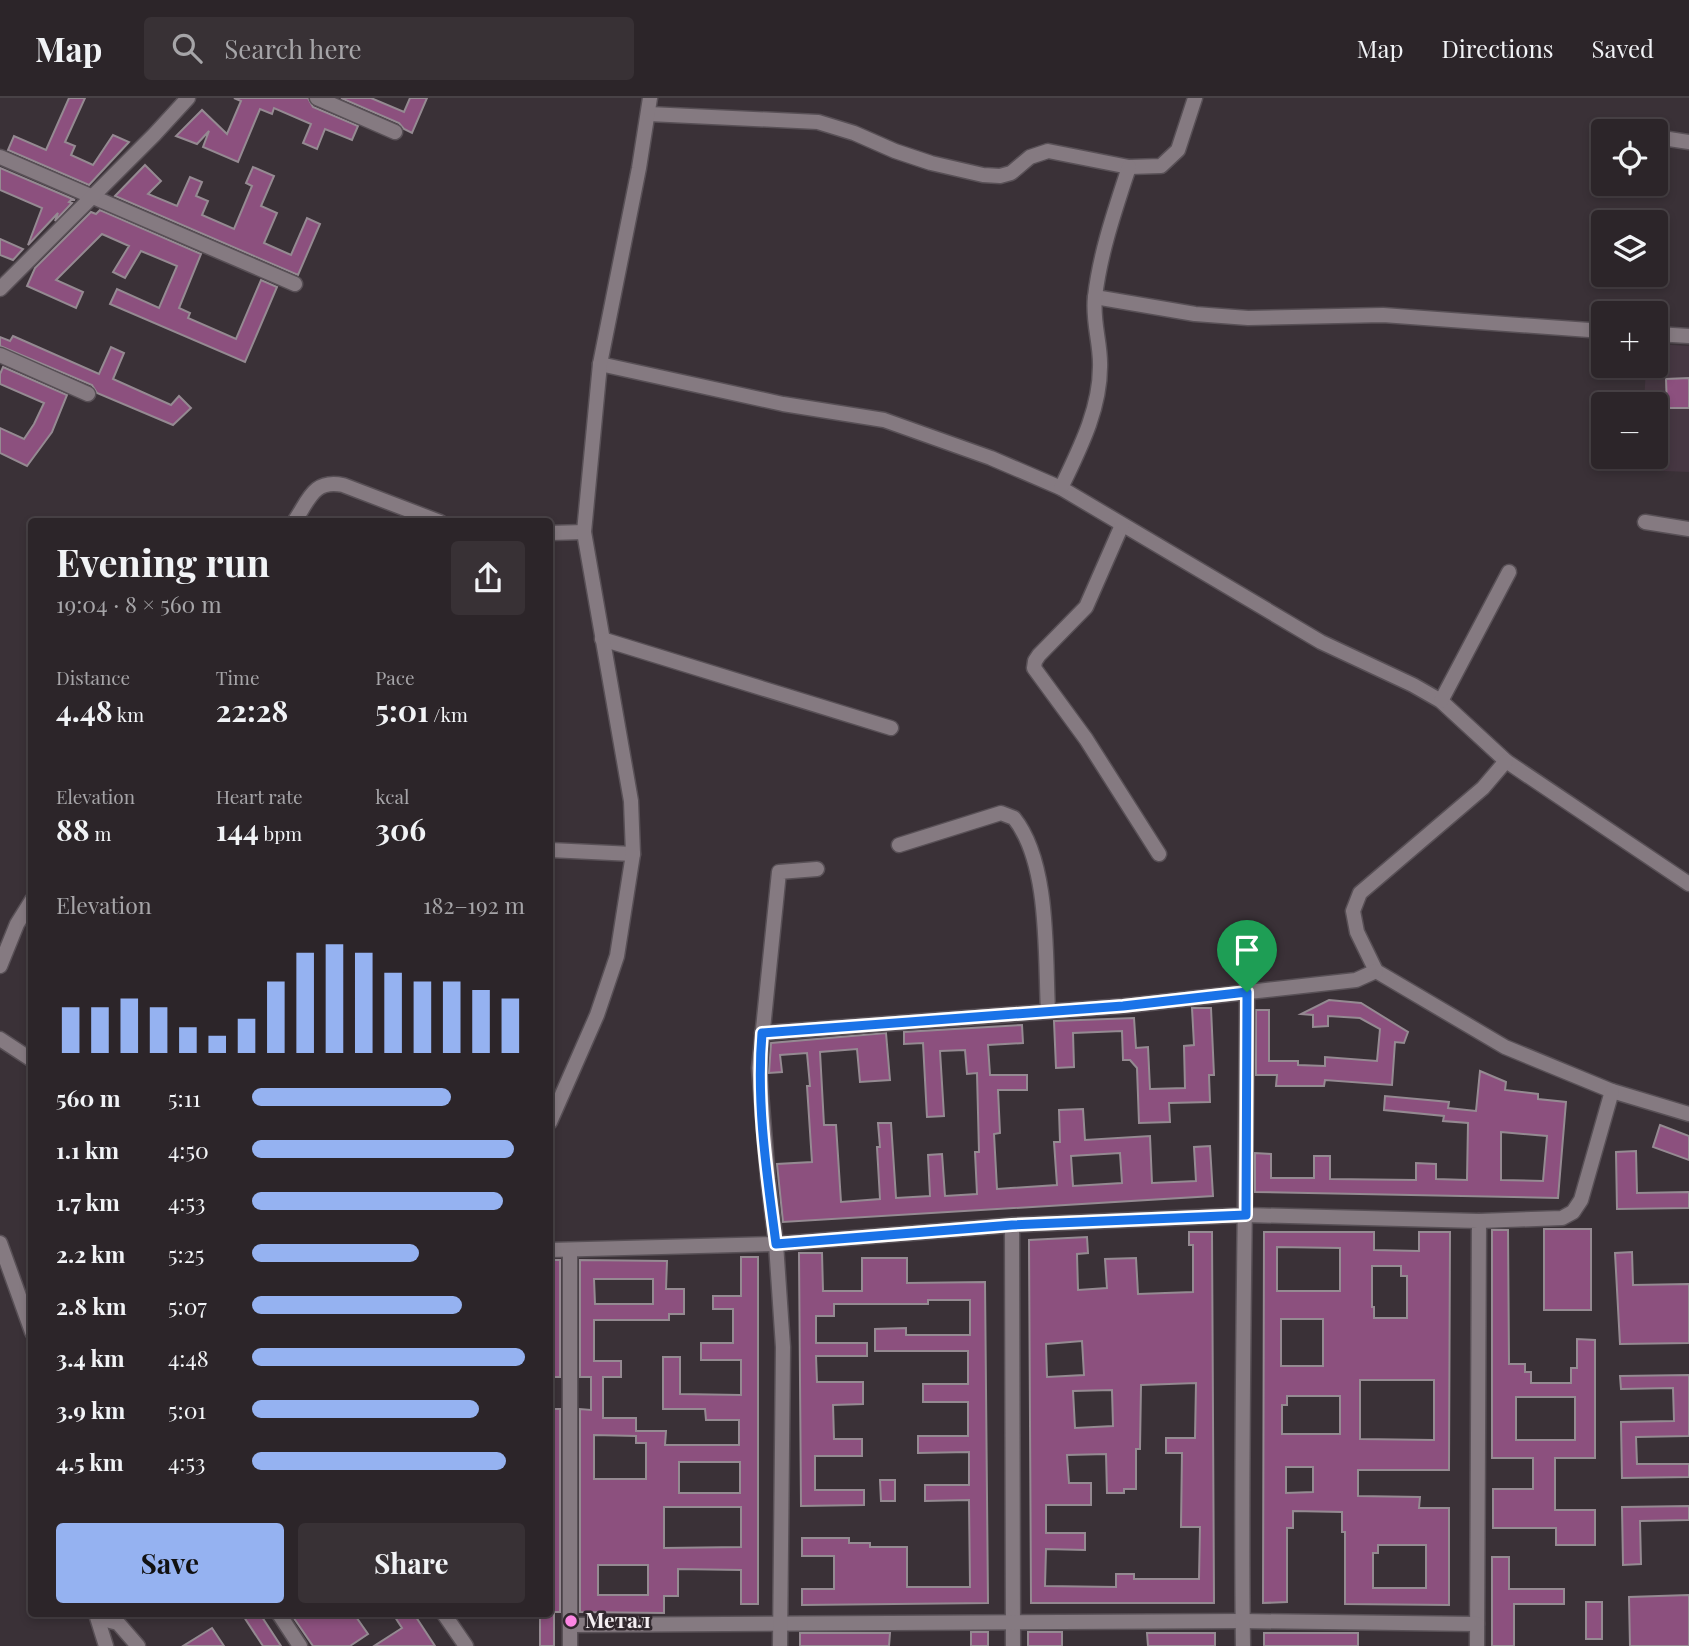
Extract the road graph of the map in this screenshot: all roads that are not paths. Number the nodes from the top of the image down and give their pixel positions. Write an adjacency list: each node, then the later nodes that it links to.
1 (188, 98): 11 (street)
2 (317, 98): 6 (street)
3 (650, 98): 5 (street)
4 (1195, 98): 10 (street)
5 (649, 114): 10 (street); 19 (street)
6 (395, 132)
7 (1668, 139): 8 (street)
8 (1689, 142)
9 (0, 157): 11 (street)
10 (1129, 167): 14 (street)
11 (91, 197): 12 (street); 13 (street)
12 (295, 284)
13 (0, 289)
14 (1095, 297): 15 (street); 21 (street)
15 (1591, 330)
16 (1668, 335): 17 (street)
17 (1689, 336)
18 (0, 355): 20 (street)
19 (600, 364): 21 (street); 27 (street)
20 (88, 394)
21 (1061, 488): 25 (street)
22 (297, 518): 23 (street)
23 (430, 518)
24 (1645, 522): 26 (street)
25 (1122, 525): 31 (street); 37 (street)
26 (1689, 528)
27 (584, 532): 28 (street); 30 (street)
28 (553, 533)
29 (1508, 572): 31 (street)
30 (602, 639): 32 (street); 36 (street)
31 (1441, 701): 33 (street)
32 (891, 728)
33 (1506, 761): 39 (street); 42 (street)
34 (899, 845): 44 (street)
35 (553, 850): 36 (street)
36 (633, 854): 50 (street)
37 (1158, 854)
38 (817, 869): 45 (street)
39 (1689, 884)
40 (28, 906): 41 (street)
41 (0, 966)
42 (1376, 971): 43 (street); 48 (street)
43 (1247, 992): 44 (street); 51 (street)
44 (1048, 1011): 45 (street)
45 (762, 1033): 55 (street)
46 (0, 1039): 47 (street)
47 (28, 1057)
48 (1612, 1091): 49 (street); 52 (street)
49 (1689, 1114)
50 (553, 1115)
51 (1246, 1215): 52 (street); 53 (street); 63 (street)
52 (1479, 1221): 66 (street)
53 (1012, 1225): 55 (street); 65 (street)
54 (0, 1243): 58 (street)
55 (776, 1244): 57 (street); 64 (street)
56 (553, 1250): 57 (street)
57 (570, 1251): 67 (street)
58 (28, 1321)
59 (97, 1617): 68 (street)
60 (281, 1617): 70 (street)
61 (446, 1617): 71 (street)
62 (119, 1618): 69 (street)
63 (1242, 1621): 65 (street); 66 (street); 75 (street)
64 (780, 1622): 65 (street); 67 (street); 73 (street)
65 (1013, 1622): 74 (street)
66 (1477, 1624): 76 (street)
67 (571, 1625): 72 (street)
68 (106, 1646)
69 (138, 1646)
70 (300, 1646)
71 (466, 1646)
72 (570, 1646)
73 (780, 1646)
74 (1013, 1646)
75 (1242, 1646)
76 (1477, 1646)

